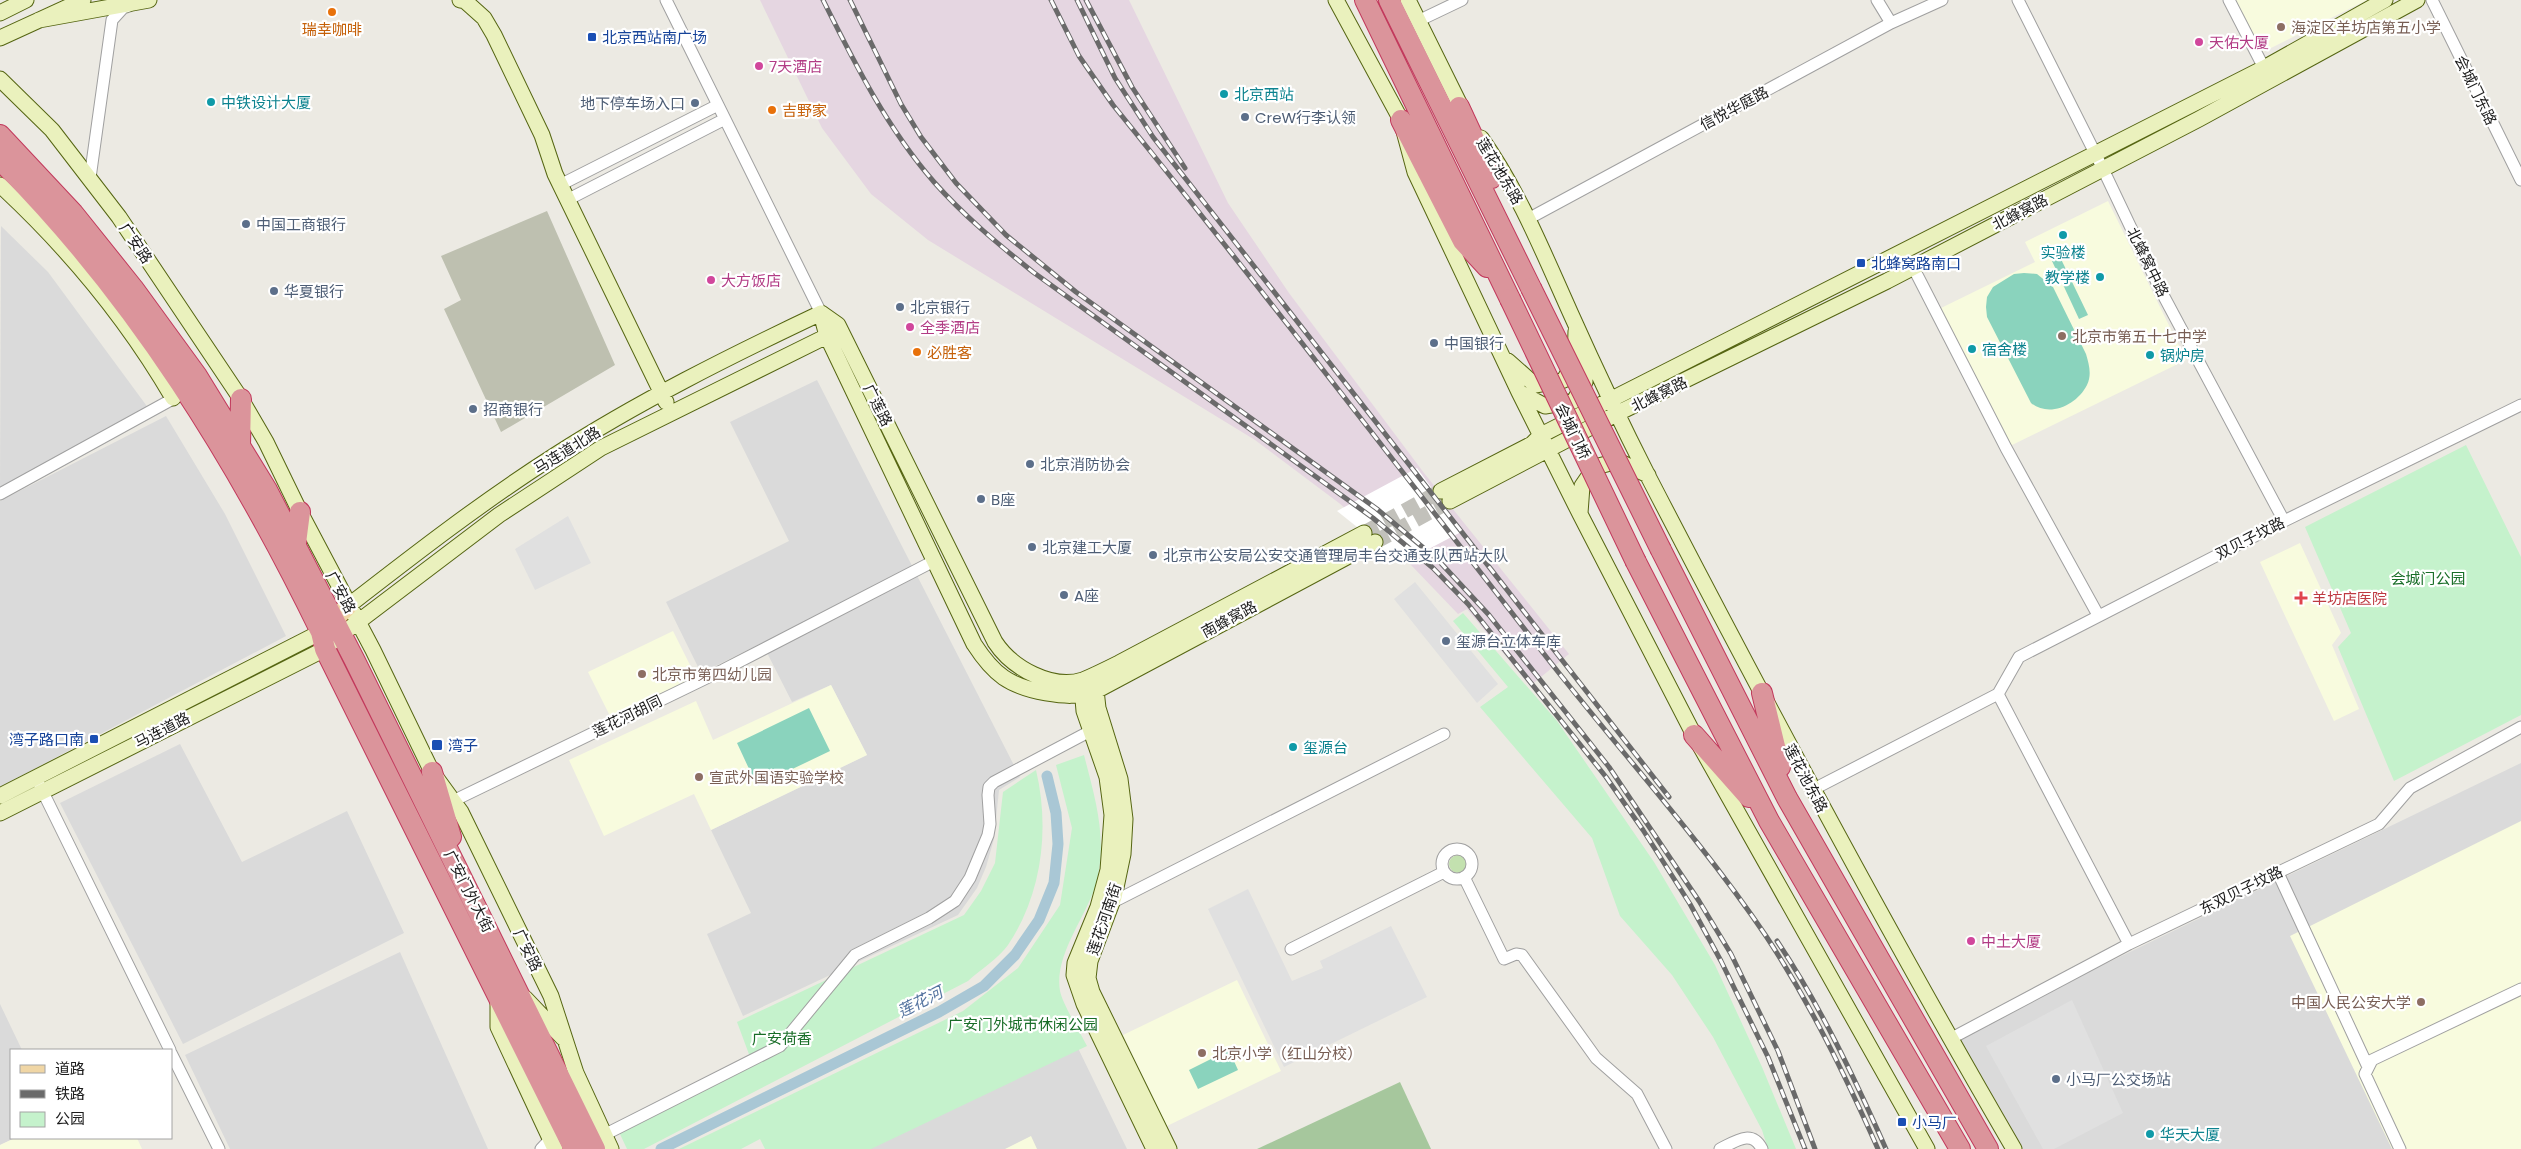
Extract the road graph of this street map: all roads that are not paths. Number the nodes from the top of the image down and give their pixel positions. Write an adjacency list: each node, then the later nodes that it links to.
1 (26, 0): 19 (street)
2 (83, 0): 20 (street)
3 (464, 0): 38 (street)
4 (666, 0): 29 (street, 广莲路)
5 (1336, 0): 25 (street)
6 (1344, 0): 25 (street)
7 (1365, 0): 43 (highway)
8 (1389, 0): 42 (highway, 莲花池东路)
9 (1408, 0): 21 (street, 莲花池东路)
10 (1462, 0): 21 (street)
11 (1877, 0): 22 (street)
12 (1942, 0): 22 (street, 信悦华庭路)
13 (2018, 0): 32 (street, 北蜂窝中路)
14 (2229, 0): 24 (street)
15 (2385, 0): 24 (street, 北蜂窝路)
16 (2417, 0): 34 (street, 北蜂窝路)
17 (2432, 0): 36 (street, 会城门东路)
18 (142, 2): 20 (street); 35 (street)
19 (0, 13)
20 (39, 20): 23 (street)
21 (1418, 21): 28 (street, 莲花池东路)
22 (1891, 23): 40 (street, 信悦华庭路)
23 (0, 38)
24 (2264, 68): 32 (street, 北蜂窝路)
25 (1375, 72): 30 (street)
26 (0, 79): 35 (street, 广安路)
27 (1378, 89): 39 (street)
28 (1459, 107): 40 (street, 莲花池东路); 42 (highway)
29 (722, 112): 38 (street); 38 (street); 44 (street, 广莲路)
30 (1401, 120): 39 (street); 43 (highway)
31 (0, 135): 57 (highway, 广安路)
32 (2094, 154): 34 (street, 北蜂窝中路); 54 (street, 北蜂窝路)
33 (0, 160): 51 (highway)
34 (2103, 169): 41 (street, 北蜂窝路); 63 (street, 北蜂窝中路)
35 (90, 178): 52 (street, 广安路)
36 (2521, 180)
37 (0, 185): 51 (street)
38 (564, 193): 50 (street)
39 (1433, 210): 48 (street)
40 (1528, 219): 45 (street, 莲花池东路)
41 (1913, 267): 54 (street, 北蜂窝路); 69 (street)
42 (1527, 280): 66 (highway, 会城门桥, bridge)
43 (1506, 291): 86 (highway, 会城门桥, bridge)
44 (821, 313): 46 (street, 广莲路); 50 (street, 马连道北路); 72 (street, 广莲路)
45 (1576, 326): 47 (street, 莲花池东路); 48 (street)
46 (827, 336): 55 (street, 马连道北路); 67 (street, 广莲路)
47 (1585, 346): 49 (street); 54 (street, 莲花池东路)
48 (1503, 357): 49 (street)
49 (1519, 392): 56 (street)
50 (662, 394): 55 (street); 68 (street, 马连道北路)
51 (180, 395): 60 (street); 71 (highway)
52 (241, 399): 57 (highway); 61 (street, 广安路)
53 (2521, 405): 63 (street, 双贝子坟路)
54 (1615, 407): 56 (street); 58 (street); 59 (street, 莲花池东路)
55 (671, 412): 70 (street, 马连道北路)
56 (1542, 435): 58 (street); 58 (street)
57 (240, 445): 65 (highway, 广安路)
58 (1548, 449): 62 (street)
59 (1648, 474): 62 (street); 73 (street, 莲花池东路)
60 (0, 494)
61 (300, 512): 65 (highway); 68 (street, 广安路)
62 (1580, 514): 78 (street)
63 (2284, 521): 69 (street, 双贝子坟路)
64 (1369, 537): 72 (street, 南蜂窝路)
65 (296, 543): 71 (highway, 广安路)
66 (1661, 550): 83 (highway, 莲花池东路)
67 (934, 561): 72 (street, 广莲路); 84 (street, 莲花河胡同)
68 (348, 606): 70 (street, 广安路); 71 (main road, 马连道北路)
69 (2098, 616): 74 (street, 双贝子坟路)
70 (358, 622): 71 (street, 马连道北路); 79 (street, 广安路)
71 (330, 634): 80 (street, 马连道路); 87 (highway, 广安门外大街); 102 (highway, 广安门外大街)
72 (1088, 685): 75 (street, 莲花河南街)
73 (1762, 693): 81 (street, 莲花池东路); 83 (highway)
74 (1998, 694): 81 (street); 92 (street)
75 (1097, 727): 91 (street, 莲花河南街); 103 (street); 106 (street, 莲花河南街)
76 (2521, 727): 89 (street, 东双贝子坟路)
77 (1444, 734): 91 (street)
78 (1694, 735): 86 (highway); 111 (street)
79 (432, 772): 84 (street, 广安路); 87 (highway)
80 (39, 784): 82 (street, 马连道路); 85 (street, 马连道路); 98 (street)
81 (1812, 790): 96 (street, 莲花池东路)
82 (0, 796)
83 (1787, 798): 113 (highway, 莲花池东路)
84 (453, 801): 97 (street, 广安路)
85 (0, 813)
86 (1769, 820): 112 (highway)
87 (456, 866): 95 (highway, 广安门外大街)
88 (1444, 872): 90 (street); 90 (street); 93 (street)
89 (2278, 873): 92 (street, 东双贝子坟路); 100 (street)
90 (1464, 877): 108 (street)
91 (1112, 903): 107 (street, 莲花河南街)
92 (2129, 944): 96 (street, 东双贝子坟路)
93 (1291, 949)
94 (2521, 989): 100 (street)
95 (519, 992): 97 (street); 101 (highway, 广安门外大街)
96 (1950, 1039): 114 (street, 莲花池东路)
97 (566, 1041): 101 (street, 广安路)
98 (170, 1049)
99 (172, 1053): 104 (street)
100 (2368, 1067): 115 (street)
101 (572, 1081): 103 (highway, 广安门外大街)
102 (552, 1141): 105 (highway, 广安门外大街)
103 (605, 1145)
104 (219, 1149)
105 (574, 1149)
106 (1154, 1149)
107 (1168, 1149)
108 (1666, 1149)
109 (1720, 1149): 110 (street)
110 (1762, 1149)
111 (1926, 1149)
112 (1960, 1149)
113 (1988, 1149)
114 (2014, 1149)
115 (2400, 1149)

